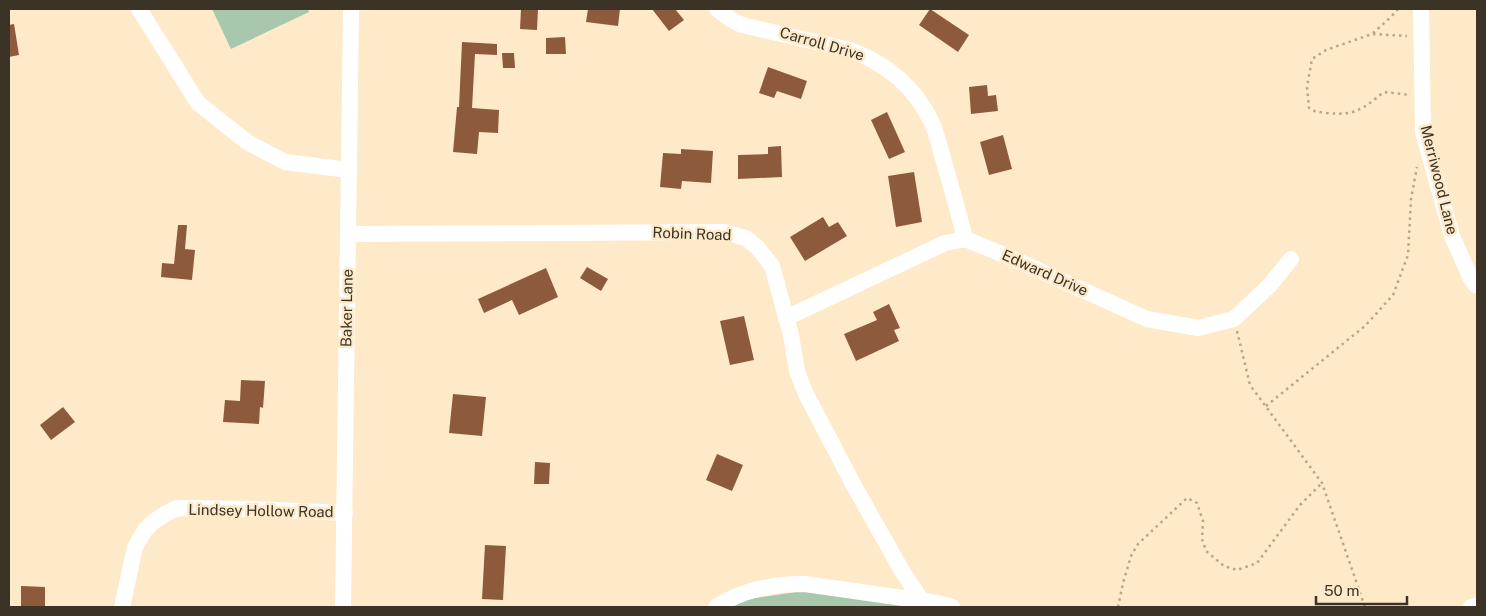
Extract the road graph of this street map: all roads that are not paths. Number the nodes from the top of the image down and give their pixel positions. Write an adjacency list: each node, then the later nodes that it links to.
1 (139, 9): 5 (street)
2 (350, 9): 5 (street, Baker Lane)
3 (717, 9): 7 (street, Carroll Drive)
4 (1421, 9): 9 (street, Merriwood Lane)
5 (349, 170): 6 (street, Baker Lane)
6 (348, 234): 10 (street, Robin Road); 11 (street, Baker Lane)
7 (965, 239): 8 (street, Edward Drive); 10 (street)
8 (1291, 259)
9 (1477, 286)
10 (786, 318): 12 (street, Robin Road)
11 (345, 513): 14 (street, Lindsey Hollow Road); 15 (street, Baker Lane)
12 (922, 601): 16 (street); 17 (street)
13 (1477, 605): 18 (street)
14 (122, 607)
15 (343, 607)
16 (716, 607)
17 (952, 607)
18 (1471, 607)

